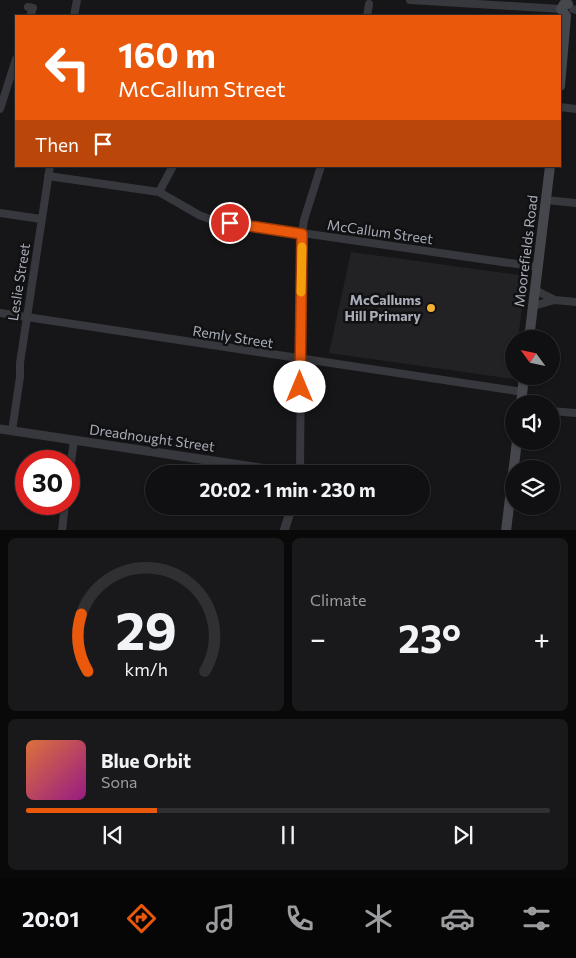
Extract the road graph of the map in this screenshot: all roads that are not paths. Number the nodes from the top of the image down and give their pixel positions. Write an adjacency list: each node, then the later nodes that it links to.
1 (77, 0): 8 (street)
2 (410, 0): 4 (street)
3 (369, 1): 9 (street)
4 (466, 1): 6 (street)
5 (28, 7): 7 (street)
6 (569, 8): 11 (main road)
7 (30, 15)
8 (74, 15)
9 (367, 15)
10 (15, 62): 13 (street)
11 (561, 77)
12 (561, 107): 14 (street)
13 (0, 109)
14 (576, 109)
15 (50, 167): 19 (street, Leslie Street)
16 (172, 167): 20 (street)
17 (321, 167): 25 (street)
18 (550, 167): 21 (main road, Moorefields Road)
19 (48, 176): 20 (street, McCallum Street); 24 (street, Leslie Street)
20 (160, 192): 25 (street, McCallum Street)
21 (546, 200): 22 (street); 26 (main road, Moorefields Road)
22 (576, 203)
23 (0, 213): 24 (street)
24 (41, 219): 32 (street, Leslie Street)
25 (302, 234): 26 (street, McCallum Street); 34 (street)
26 (537, 267): 27 (main road, Moorefields Road)
27 (535, 290): 28 (street); 30 (main road, Moorefields Road)
28 (555, 300): 29 (street); 30 (street)
29 (576, 302)
30 (533, 306): 33 (main road, Moorefields Road)
31 (0, 313): 32 (street, Remly Street)
32 (26, 318): 34 (street, Remly Street); 41 (street, Leslie Street)
33 (530, 330)
34 (301, 360): 36 (street, Remly Street); 46 (street)
35 (523, 385): 36 (main road)
36 (522, 392): 37 (main road)
37 (522, 395)
38 (560, 412): 39 (street)
39 (576, 413)
40 (0, 430): 41 (street, Dreadnought Street)
41 (12, 431): 42 (street, Dreadnought Street)
42 (74, 440): 43 (street); 45 (street, Dreadnought Street)
43 (73, 450)
44 (516, 450): 51 (main road)
45 (245, 465)
46 (300, 465)
47 (64, 515): 49 (street)
48 (289, 515): 50 (street)
49 (62, 530)
50 (284, 530)
51 (506, 530)

